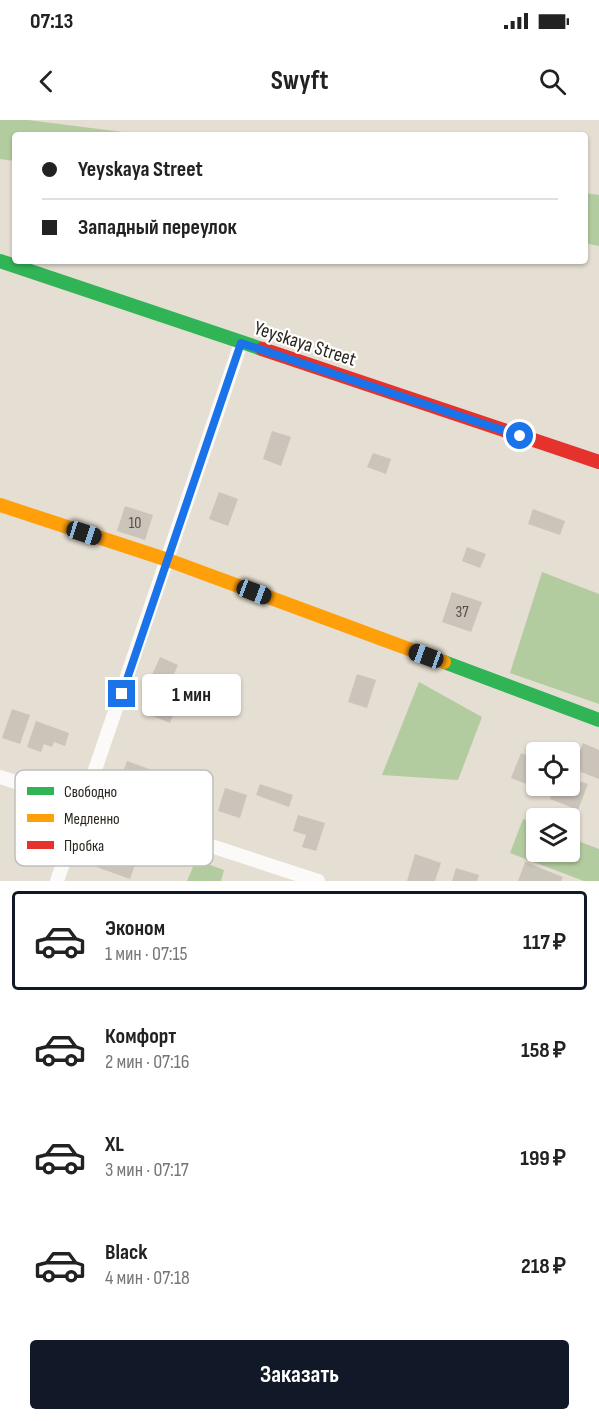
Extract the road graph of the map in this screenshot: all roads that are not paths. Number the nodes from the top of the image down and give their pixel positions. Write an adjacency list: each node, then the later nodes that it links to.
1 (0, 261): 2 (street, Yeyskaya Street)
2 (241, 343): 3 (street, Yeyskaya Street); 5 (street)
3 (599, 462)
4 (0, 505): 5 (street)
5 (168, 560): 6 (street); 7 (street)
6 (599, 720)
7 (97, 770)
8 (0, 777): 9 (street)
9 (15, 782)
10 (213, 847): 13 (street)
11 (63, 866): 12 (street)
12 (57, 881)
13 (318, 881)

